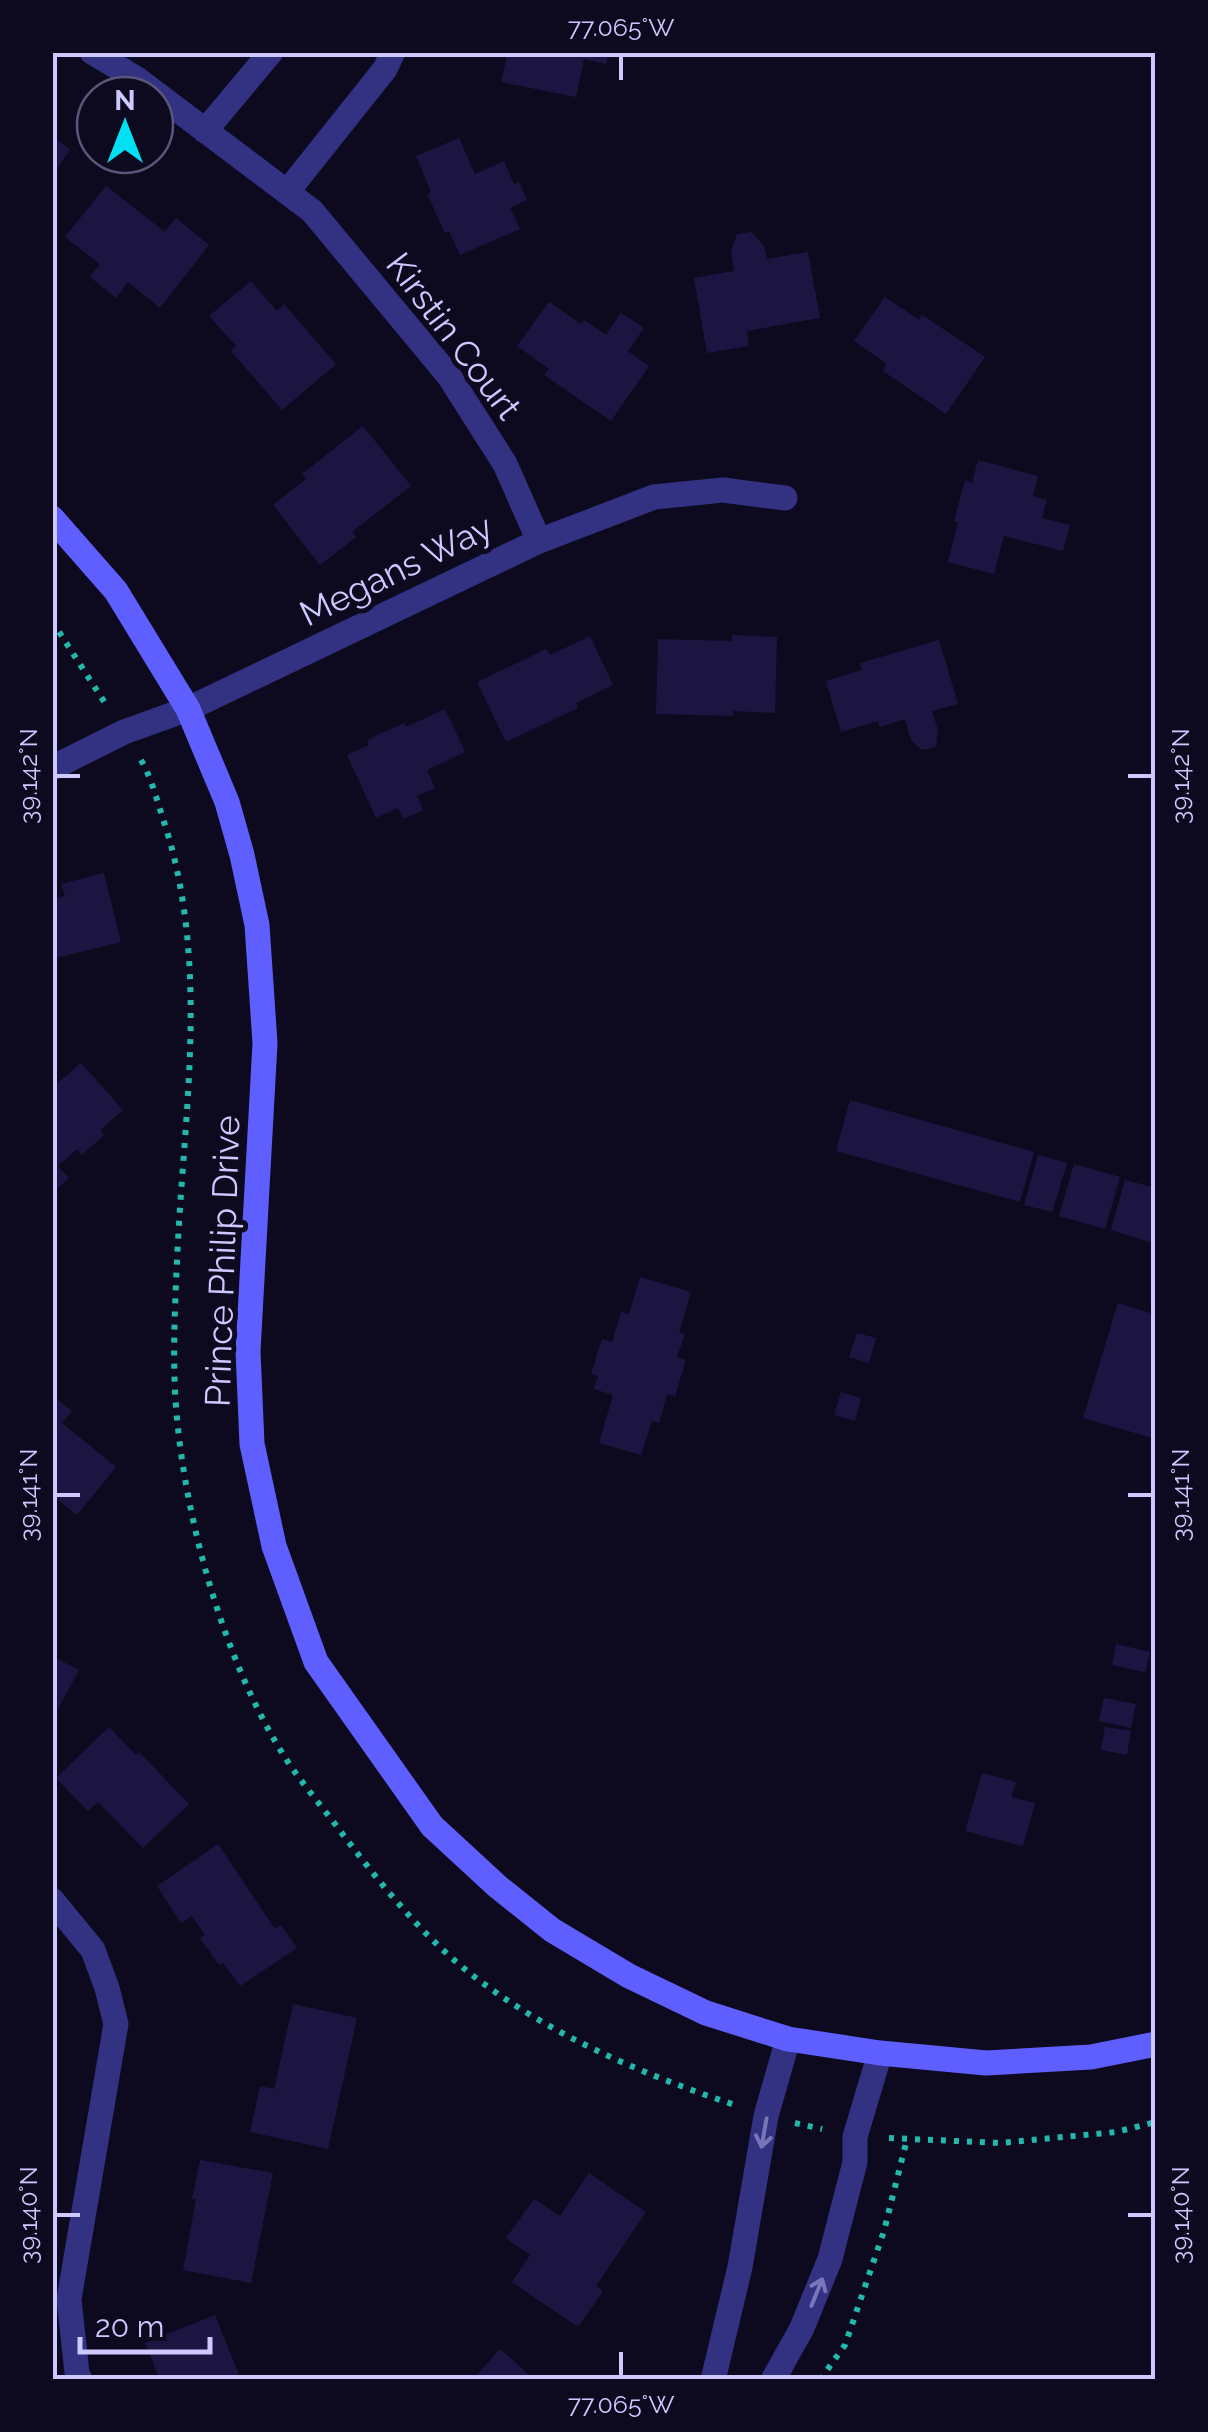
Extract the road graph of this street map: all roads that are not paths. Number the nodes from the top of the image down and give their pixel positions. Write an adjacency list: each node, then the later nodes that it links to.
1 (92, 52): 4 (street, Kirstin Court)
2 (271, 52): 4 (street)
3 (393, 52): 5 (street)
4 (205, 130): 5 (street, Kirstin Court)
5 (287, 192): 8 (street, Kirstin Court)
6 (785, 498): 8 (street, Megans Way)
7 (52, 518): 9 (street, Prince Philip Drive)
8 (539, 541): 9 (street, Megans Way)
9 (188, 708): 10 (street, Megans Way); 12 (street, Prince Philip Drive)
10 (52, 768)
11 (52, 1900): 15 (street)
12 (788, 2039): 14 (street, Prince Philip Drive); 16 (street, one-way to 16)
13 (1156, 2044): 14 (street, Prince Philip Drive)
14 (880, 2053): 17 (street, one-way to 14)
15 (80, 2380)
16 (714, 2380)
17 (774, 2380)

